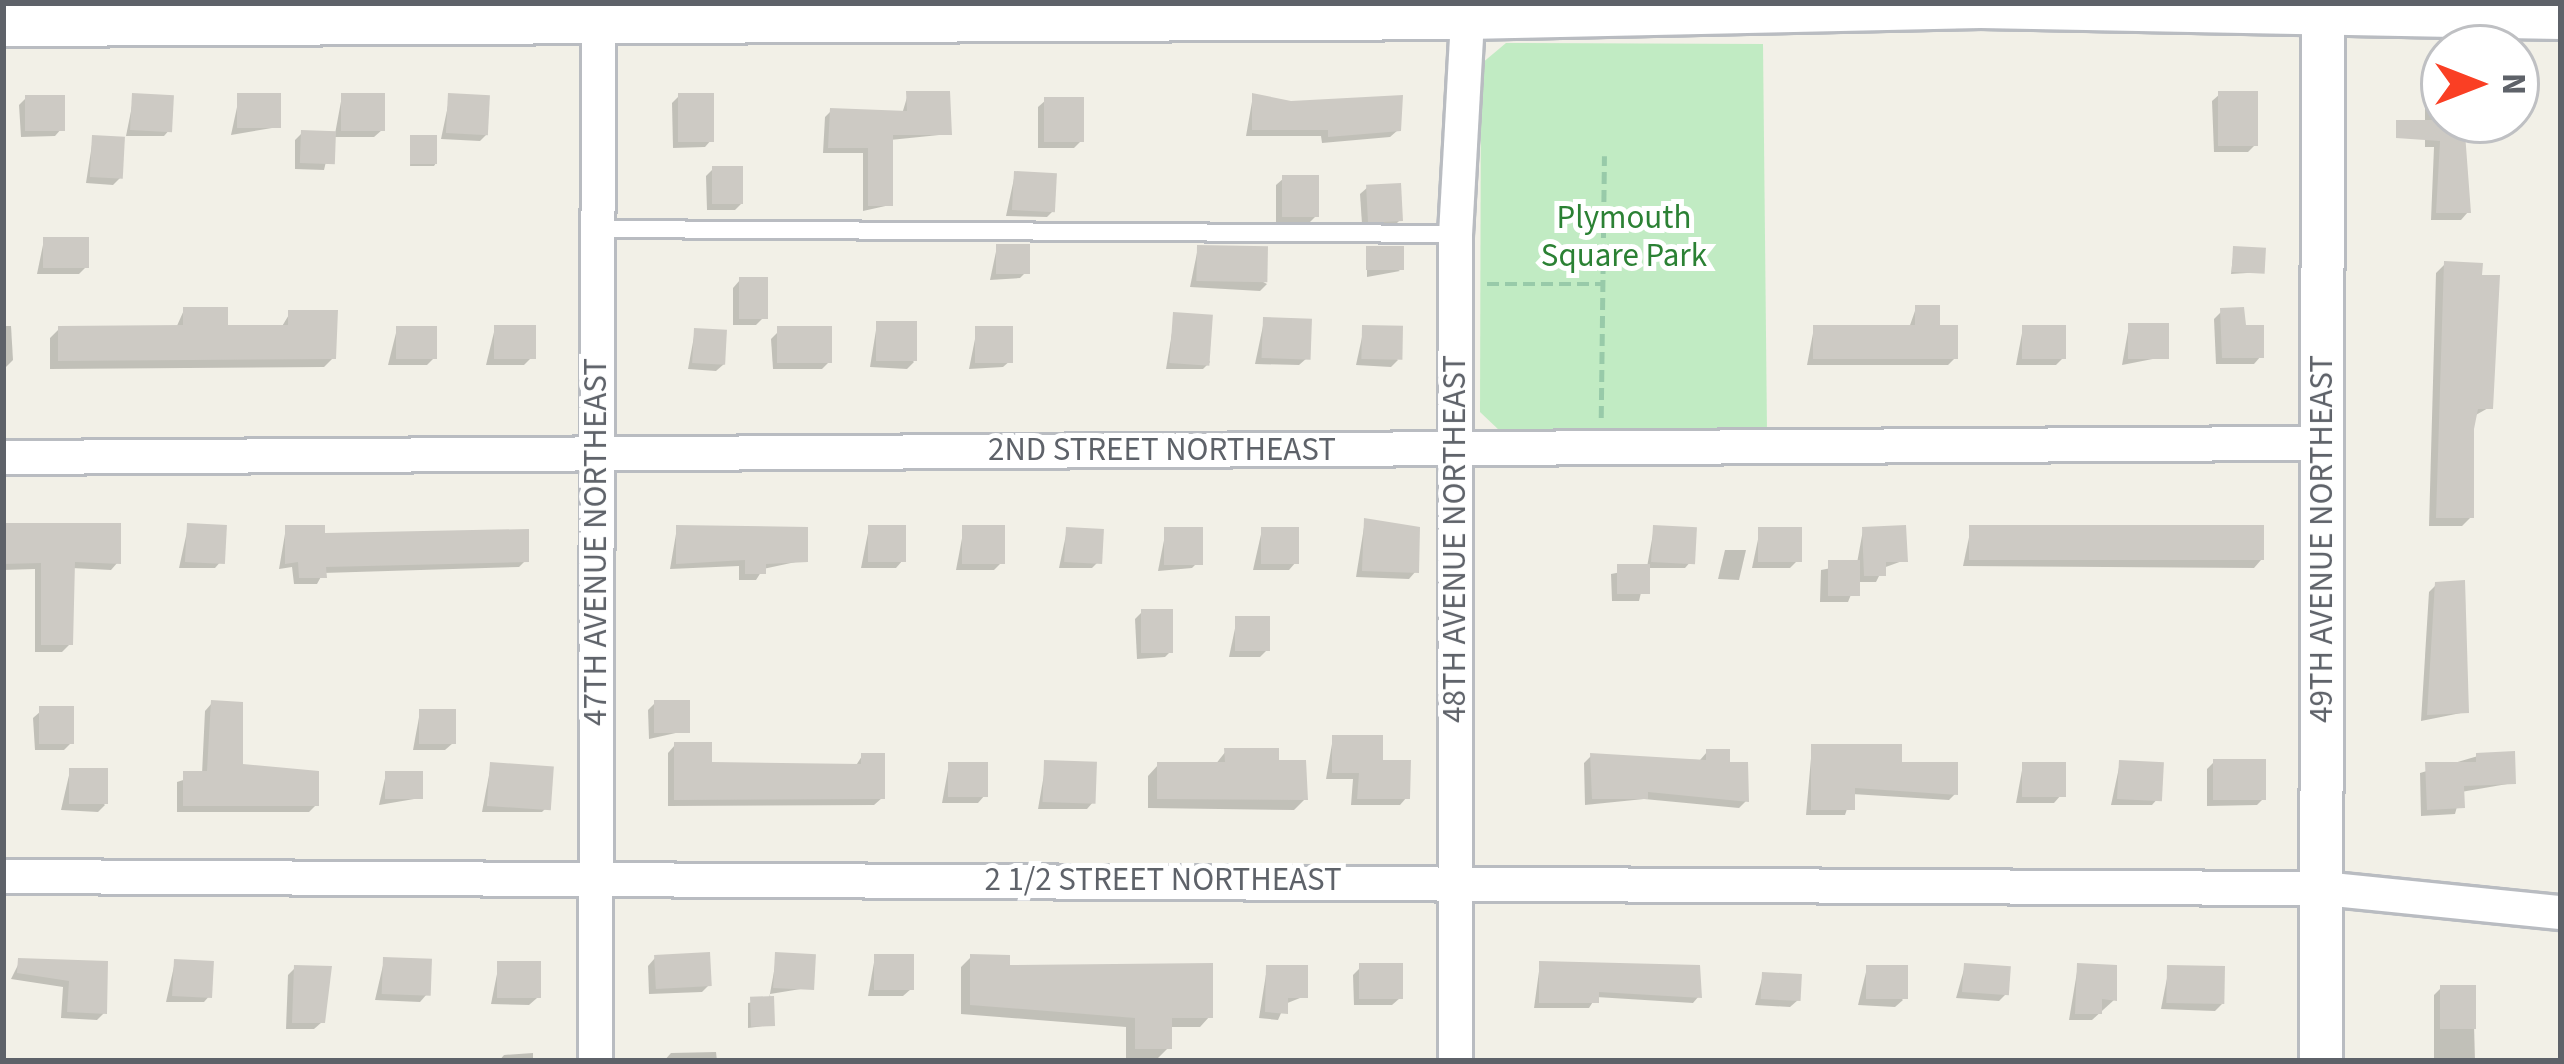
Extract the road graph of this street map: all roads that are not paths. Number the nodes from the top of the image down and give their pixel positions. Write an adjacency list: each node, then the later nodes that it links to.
1 (1981, 5): 2 (street); 6 (street)
2 (1842, 7): 7 (street)
3 (742, 12): 7 (street); 9 (street)
4 (317, 13): 5 (street); 10 (street)
5 (536, 13): 9 (street)
6 (2323, 17): 8 (street); 13 (street, 49TH AVENUE NORTHEAST)
7 (1467, 18): 12 (street, 48TH AVENUE NORTHEAST)
8 (2561, 18)
9 (598, 23): 11 (street, 47TH AVENUE NORTHEAST)
10 (3, 25)
11 (598, 230): 12 (lane); 15 (street, 47TH AVENUE NORTHEAST)
12 (1455, 233): 14 (street, 48TH AVENUE NORTHEAST)
13 (2320, 443): 14 (street, 2ND STREET NORTHEAST); 20 (street, 49TH AVENUE NORTHEAST)
14 (1455, 448): 15 (street, 2ND STREET NORTHEAST); 18 (street, 48TH AVENUE NORTHEAST)
15 (598, 453): 16 (street, 2ND STREET NORTHEAST); 19 (street, 47TH AVENUE NORTHEAST)
16 (3, 457)
17 (3, 876): 19 (street, 2 1/2 STREET NORTHEAST)
18 (1455, 879): 19 (street, 2 1/2 STREET NORTHEAST); 20 (street, 2 1/2 STREET NORTHEAST); 23 (street, 48TH AVENUE NORTHEAST)
19 (593, 881): 22 (street, 47TH AVENUE NORTHEAST)
20 (2323, 889): 21 (street, 2 1/2 STREET NORTHEAST); 24 (street, 49TH AVENUE NORTHEAST)
21 (2561, 912)
22 (595, 1061)
23 (1455, 1061)
24 (2321, 1061)

